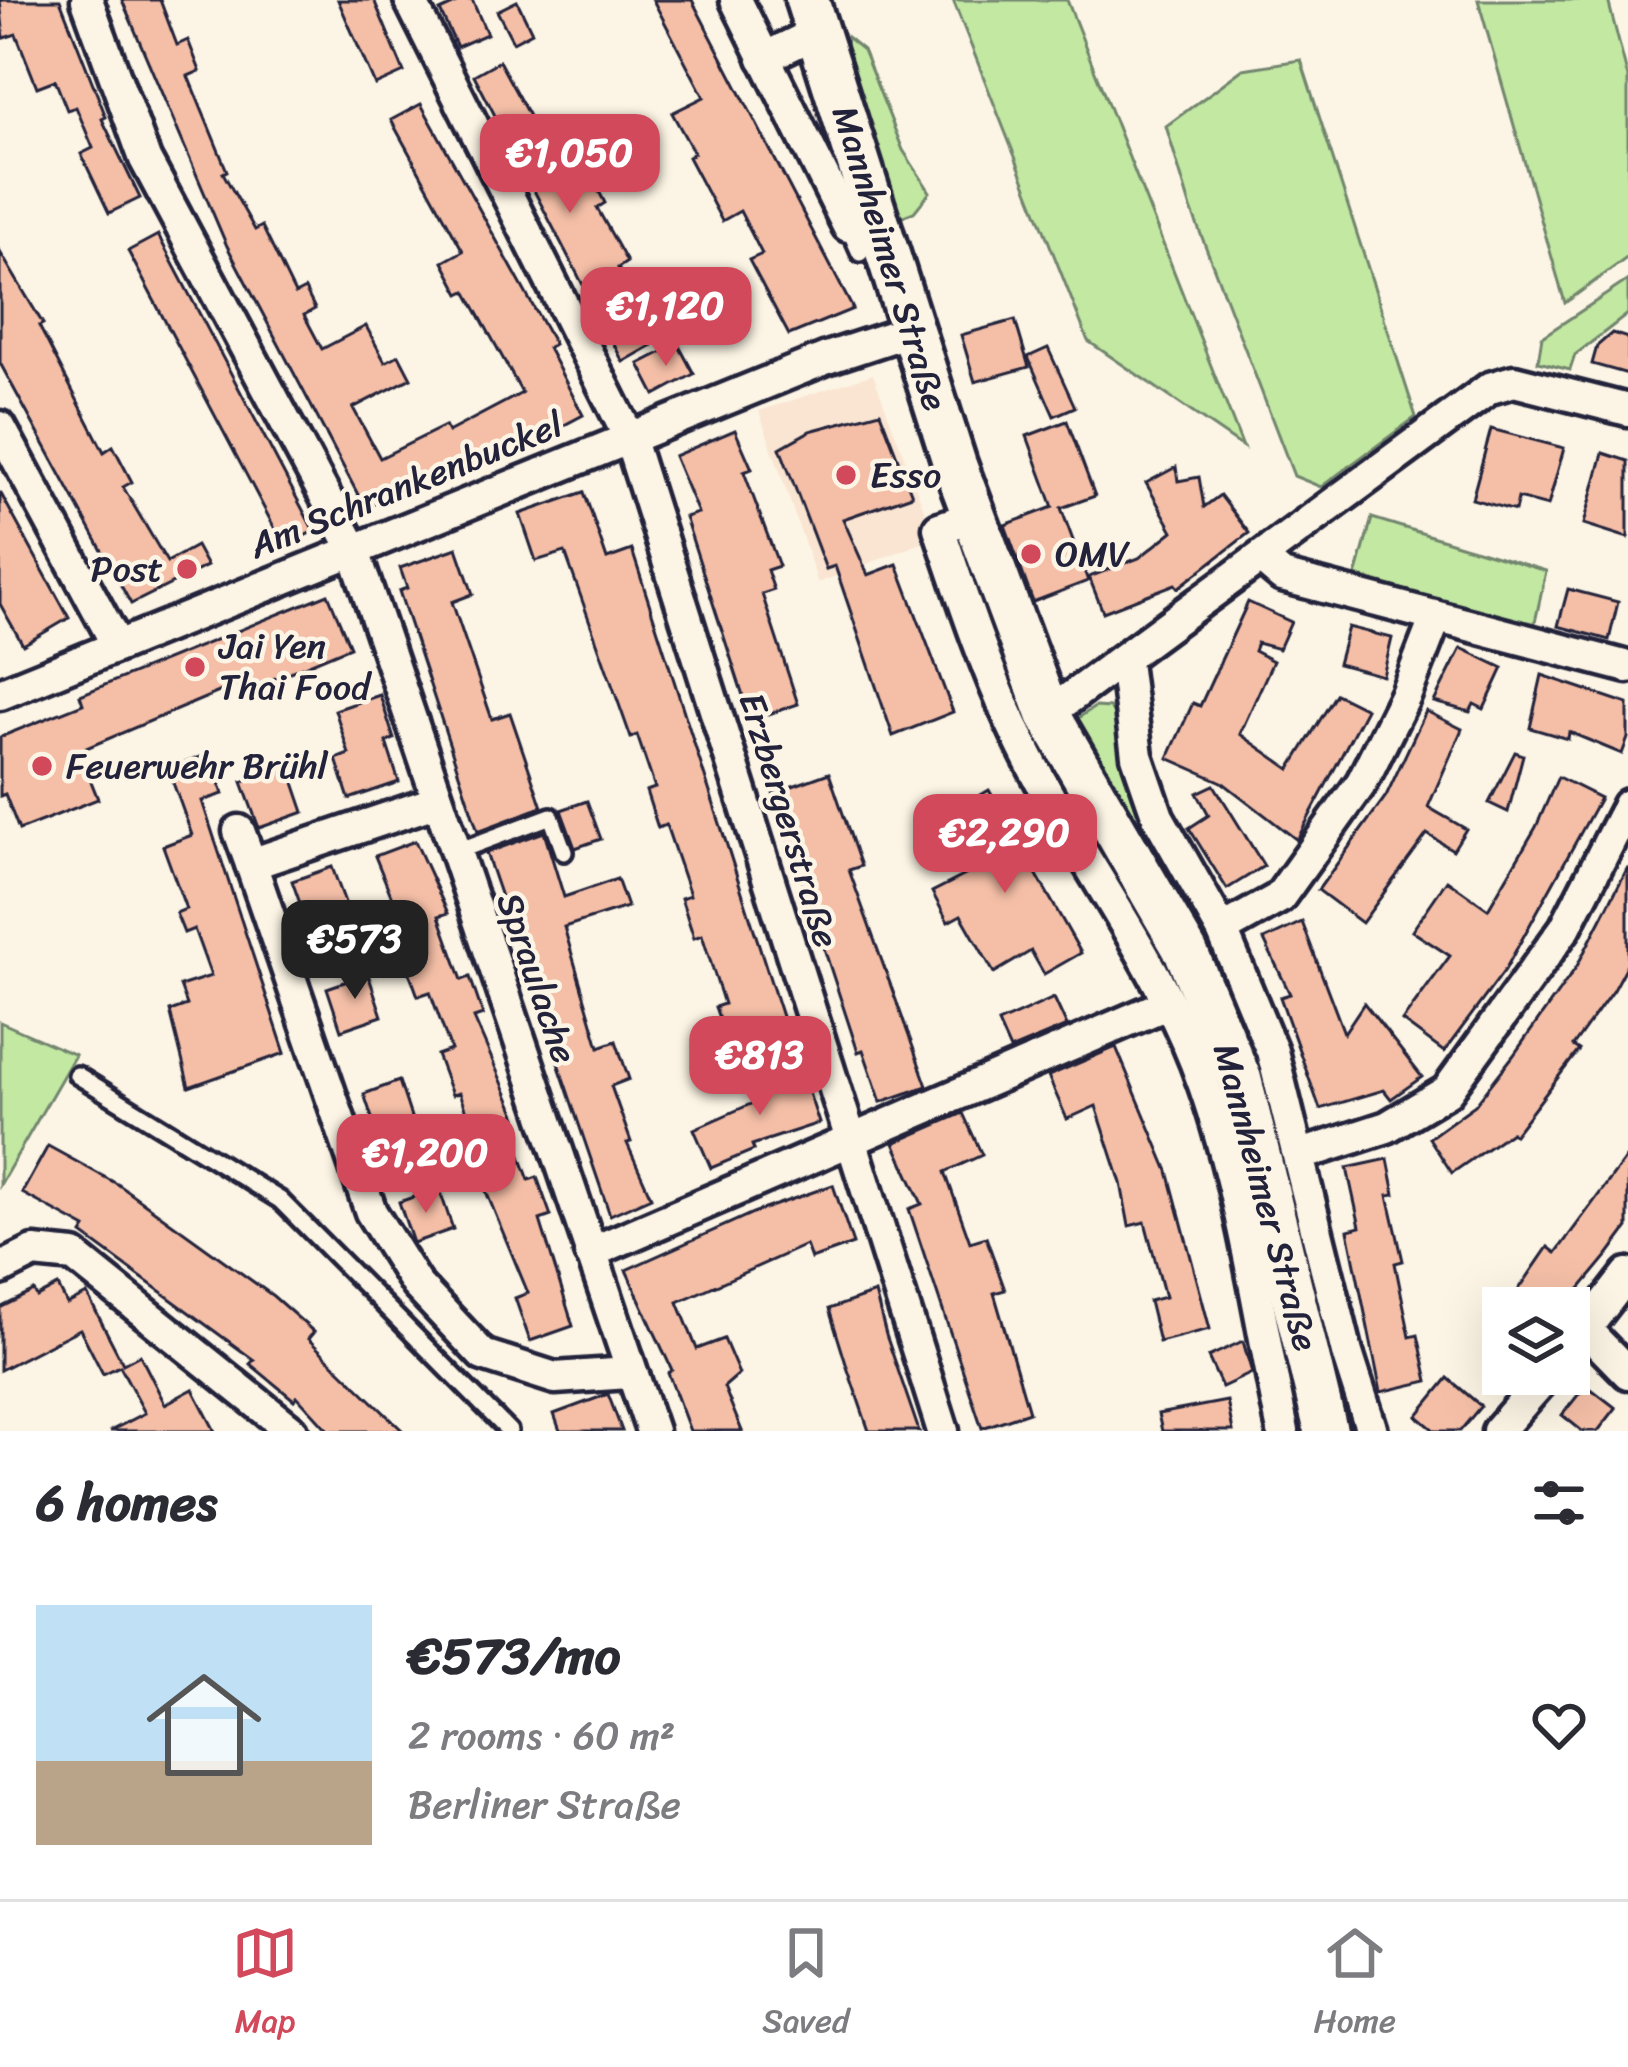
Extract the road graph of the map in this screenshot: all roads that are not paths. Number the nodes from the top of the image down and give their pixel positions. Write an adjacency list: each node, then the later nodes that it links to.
1 (87, 0): 12 (street, Spraulache)
2 (410, 0): 10 (street, Erzbergerstraße)
3 (736, 0): 5 (street)
4 (814, 16): 5 (street); 7 (main road, Mannheimer Straße)
5 (764, 58): 6 (street)
6 (854, 239)
7 (912, 331): 10 (street, Am Schrankenbuckel); 11 (main road, Mannheimer Straße)
8 (1628, 410): 13 (street)
9 (0, 427): 15 (street)
10 (629, 437): 12 (street, Am Schrankenbuckel); 29 (street, Erzbergerstraße)
11 (974, 516): 19 (main road, Mannheimer Straße); 27 (street, Mannheimer Straße)
12 (353, 548): 15 (street, Am Schrankenbuckel); 20 (street, Spraulache)
13 (1262, 559): 14 (street); 16 (street)
14 (1436, 616): 17 (street); 26 (street)
15 (117, 645): 18 (street, Am Schrankenbuckel)
16 (1125, 662): 19 (street); 26 (street, Mannheimer Straße)
17 (1628, 667)
18 (0, 694)
19 (1048, 714): 44 (main road, Mannheimer Straße)
20 (435, 802): 24 (street, Spraulache); 25 (street)
21 (1628, 805): 30 (street)
22 (239, 831): 25 (street)
23 (564, 852): 24 (lane)
24 (453, 854): 31 (street, Spraulache)
25 (251, 864): 36 (street)
26 (1222, 930): 30 (street, Mannheimer Straße)
27 (1169, 1003): 29 (street); 43 (street, Mannheimer Straße)
28 (77, 1075): 40 (lane)
29 (848, 1141): 31 (street); 42 (street, Erzbergerstraße)
30 (1301, 1155): 45 (street, Mannheimer Straße)
31 (590, 1253): 36 (street, Spraulache)
32 (0, 1269): 39 (street)
33 (1628, 1274): 34 (street)
34 (1590, 1324)
35 (1590, 1348): 37 (street)
36 (629, 1373): 41 (street, Spraulache)
37 (1628, 1373)
38 (1530, 1395): 46 (street)
39 (292, 1431)
40 (509, 1431)
41 (652, 1431)
42 (943, 1431)
43 (1283, 1431)
44 (1326, 1431)
45 (1372, 1431)
46 (1498, 1431)

